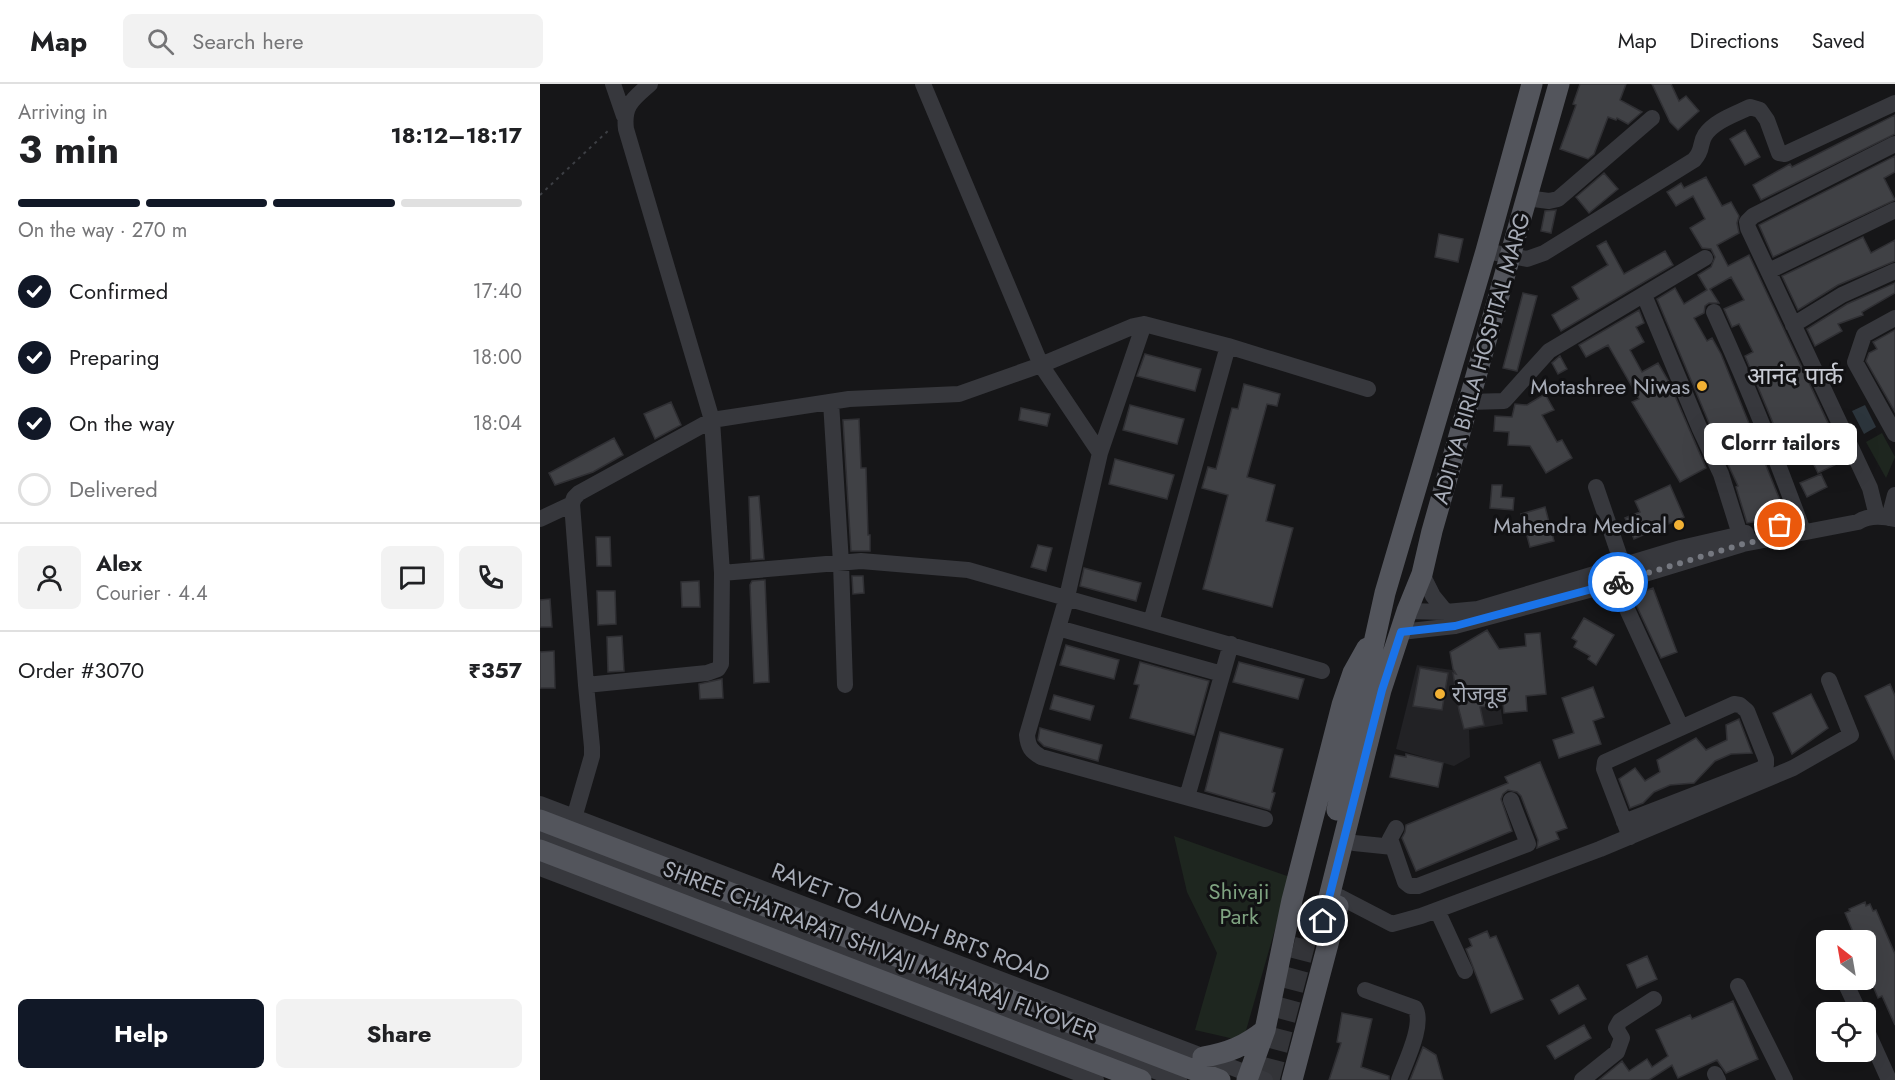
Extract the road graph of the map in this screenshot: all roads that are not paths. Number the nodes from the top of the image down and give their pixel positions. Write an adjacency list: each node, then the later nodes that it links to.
1 (614, 84): 7 (street)
2 (650, 84): 7 (street)
3 (923, 84): 23 (street)
4 (1532, 84): 12 (main road, ADITYA BIRLA HOSPITAL MARG)
5 (1559, 84): 10 (main road, ADITYA BIRLA HOSPITAL MARG)
6 (1895, 103): 13 (street)
7 (624, 116): 27 (street)
8 (1652, 118): 10 (street)
9 (1895, 144): 16 (street)
10 (1526, 198): 13 (main road, ADITYA BIRLA HOSPITAL MARG)
11 (1895, 210): 16 (street)
12 (1486, 251): 13 (street); 47 (main road, ADITYA BIRLA HOSPITAL MARG)
13 (1510, 256): 26 (main road, ADITYA BIRLA HOSPITAL MARG)
14 (1705, 258): 17 (street)
15 (1895, 271): 21 (street)
16 (1769, 272): 21 (street)
17 (1644, 295): 26 (street); 36 (street)
18 (1714, 312): 35 (street)
19 (1895, 318): 28 (street)
20 (1144, 324): 22 (street); 23 (street); 29 (street)
21 (1793, 325): 33 (street)
22 (1228, 346): 24 (street); 44 (street)
23 (1041, 366): 25 (street); 29 (street)
24 (1368, 389)
25 (831, 402): 27 (street); 37 (street)
26 (1469, 402): 39 (main road, ADITYA BIRLA HOSPITAL MARG)
27 (712, 420): 32 (street); 38 (street)
28 (1895, 434)
29 (1100, 453): 41 (street)
30 (1596, 487): 40 (street)
31 (1895, 495): 33 (street)
32 (572, 504): 34 (street); 52 (street)
33 (1882, 518): 35 (street)
34 (540, 519)
35 (1802, 526): 36 (street)
36 (1742, 539): 40 (street)
37 (841, 563): 38 (street); 41 (street); 53 (street)
38 (722, 573): 52 (street)
39 (1422, 574): 42 (main road, ADITYA BIRLA HOSPITAL MARG); 43 (street)
40 (1622, 576): 43 (street); 46 (street); 55 (street)
41 (1067, 597): 44 (street); 45 (street)
42 (1407, 610): 43 (street); 46 (main road, ADITYA BIRLA HOSPITAL MARG)
43 (1446, 612)
44 (1151, 622): 48 (street)
45 (1058, 628): 50 (street); 56 (street)
46 (1401, 632): 54 (main road, ADITYA BIRLA HOSPITAL MARG)
47 (1376, 633): 54 (main road, ADITYA BIRLA HOSPITAL MARG); 75 (main road)
48 (1231, 644): 49 (street); 50 (street)
49 (1322, 671)
50 (1222, 674): 56 (street)
51 (1829, 680): 63 (street)
52 (585, 685): 59 (street)
53 (845, 686)
54 (1382, 690): 65 (main road)
55 (1681, 727): 63 (street); 63 (street)
56 (1187, 797): 60 (street)
57 (1511, 800): 66 (street)
58 (540, 804): 59 (street, RAVET TO AUNDH BRTS ROAD)
59 (574, 818): 77 (street, RAVET TO AUNDH BRTS ROAD)
60 (1265, 819)
61 (540, 820): 83 (main road, SHREE CHATRAPATI SHIVAJI MAHARAJ FLYOVER)
62 (1396, 828): 66 (street)
63 (1627, 829): 70 (street)
64 (540, 837): 82 (street)
65 (1354, 843): 66 (street); 69 (main road)
66 (1393, 847)
67 (540, 850): 81 (main road, SHREE CHATRAPATI SHIVAJI MAHARAJ FLYOVER)
68 (540, 868): 78 (street)
69 (1340, 897): 70 (street); 84 (main road)
70 (1437, 910): 71 (street)
71 (1465, 971)
72 (1738, 986): 87 (street)
73 (1365, 990): 85 (street)
74 (1654, 999): 86 (street)
75 (1265, 1030): 77 (main road); 79 (main road)
76 (1876, 1051): 88 (street)
77 (1203, 1057): 79 (street, RAVET TO AUNDH BRTS ROAD)
78 (1073, 1076): 80 (street)
79 (1254, 1078)
80 (1096, 1080)
81 (1141, 1080)
82 (1179, 1080)
83 (1220, 1080)
84 (1293, 1080)
85 (1399, 1080)
86 (1581, 1080)
87 (1785, 1080)
88 (1889, 1080)

